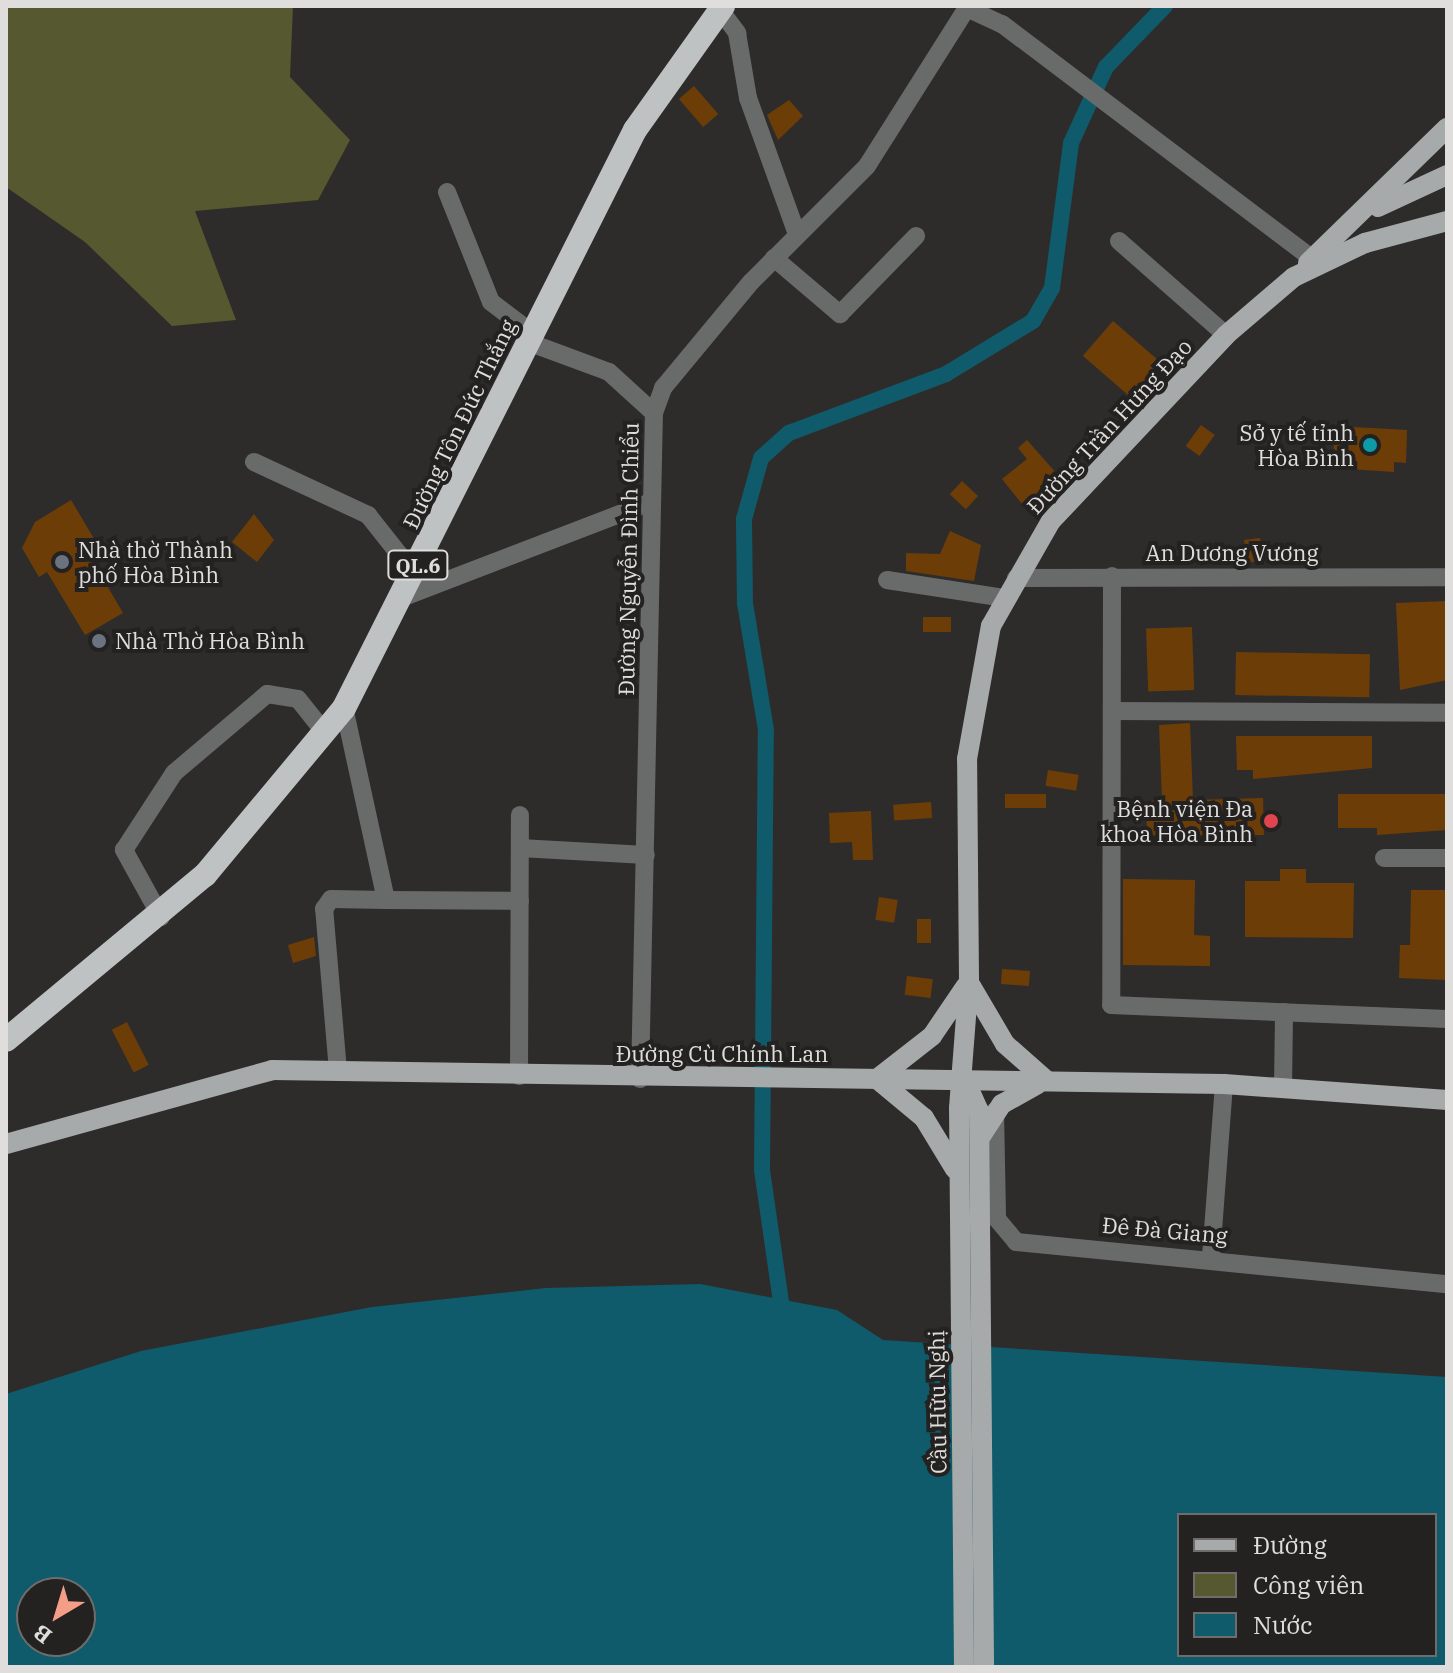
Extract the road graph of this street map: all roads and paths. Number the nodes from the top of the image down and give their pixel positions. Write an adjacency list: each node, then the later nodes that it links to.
1 (720, 7): 8 (street); 15 (highway, Đường Tôn Đức Thắng / QL.6)
2 (968, 7): 8 (street, Đường Nguyễn Đình Chiểu); 12 (street)
3 (1447, 128): 6 (main road)
4 (1447, 175): 6 (main road)
5 (447, 192): 15 (street)
6 (1360, 217): 12 (main road)
7 (1447, 221): 13 (main road, Đường Trần Hưng Đạo)
8 (797, 234): 11 (street, Đường Nguyễn Đình Chiểu)
9 (916, 236): 11 (street)
10 (1119, 241): 14 (street)
11 (774, 258): 16 (street, Đường Nguyễn Đình Chiểu)
12 (1313, 259): 13 (main road)
13 (1294, 277): 14 (main road, Đường Trần Hưng Đạo)
14 (1226, 335): 22 (main road, Đường Trần Hưng Đạo)
15 (530, 338): 16 (street); 19 (highway, Đường Tôn Đức Thắng / QL.6)
16 (654, 413): 18 (street, Đường Nguyễn Đình Chiểu)
17 (254, 462): 19 (street)
18 (651, 502): 24 (street); 32 (street, Đường Nguyễn Đình Chiểu)
19 (414, 573): 24 (highway, Đường Tôn Đức Thắng / QL.6)
20 (1112, 576): 21 (street, An Dương Vương); 22 (street, An Dương Vương); 27 (street)
21 (1447, 577)
22 (1016, 578): 25 (main road, Đường Trần Hưng Đạo)
23 (887, 580): 25 (street)
24 (401, 598): 26 (highway, Đường Tôn Đức Thắng / QL.6)
25 (1004, 598): 38 (main road, Đường Trần Hưng Đạo)
26 (344, 708): 29 (highway, Đường Tôn Đức Thắng / QL.6); 35 (street)
27 (1112, 711): 28 (street); 39 (street)
28 (1447, 713)
29 (325, 733): 37 (highway, Đường Tôn Đức Thắng / QL.6); 37 (street)
30 (520, 815): 31 (street)
31 (520, 848): 32 (street); 36 (street)
32 (646, 855): 44 (street, Đường Nguyễn Đình Chiểu)
33 (1384, 858): 34 (street)
34 (1447, 858)
35 (386, 900): 36 (street); 42 (street)
36 (520, 901): 43 (street)
37 (161, 917): 41 (highway, Đường Tôn Đức Thắng / QL.6)
38 (969, 979): 45 (main road); 46 (main road, Đường Trần Hưng Đạo); 47 (main road)
39 (1284, 1012): 40 (street); 49 (street)
40 (1447, 1019)
41 (6, 1040)
42 (338, 1071): 43 (main road, Đường Cù Chính Lan); 53 (main road, Đường Cù Chính Lan)
43 (519, 1076): 44 (main road, Đường Cù Chính Lan)
44 (640, 1079): 45 (main road, Đường Cù Chính Lan)
45 (877, 1079): 46 (main road, Đường Cù Chính Lan); 54 (main road)
46 (965, 1080): 47 (main road, Đường Cù Chính Lan); 52 (main road)
47 (1047, 1081): 48 (main road, Đường Cù Chính Lan); 51 (main road)
48 (1224, 1084): 49 (main road, Đường Cù Chính Lan); 55 (street)
49 (1283, 1087): 50 (main road, Đường Cù Chính Lan)
50 (1447, 1100)
51 (995, 1111): 52 (main road); 55 (street, Đê Đà Giang)
52 (969, 1138): 54 (main road, Cầu Hữu Nghị); 58 (main road, Cầu Hữu Nghị)
53 (6, 1144)
54 (959, 1183): 57 (main road, Cầu Hữu Nghị)
55 (1211, 1257): 56 (street, Đê Đà Giang)
56 (1447, 1284)
57 (964, 1667)
58 (984, 1667)

